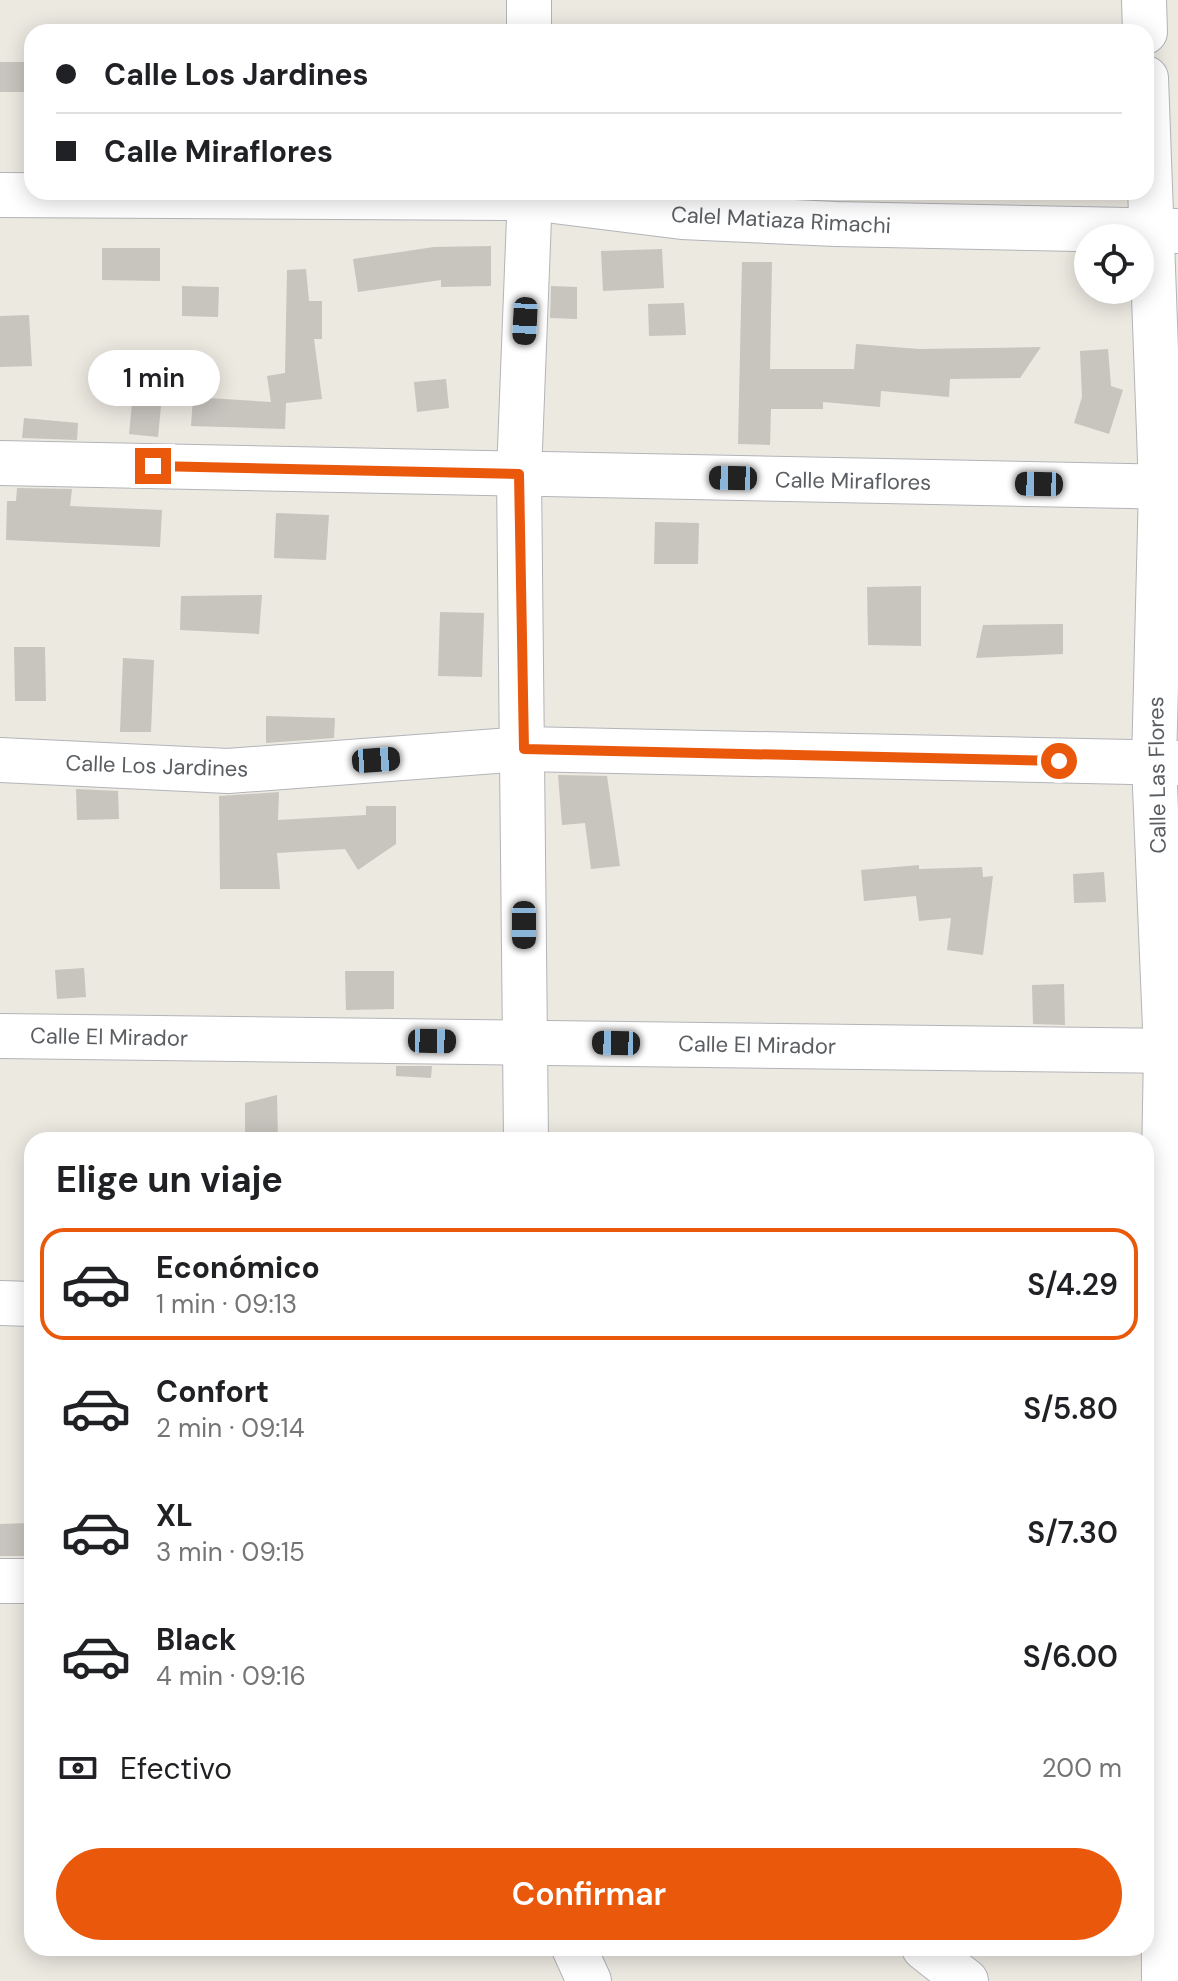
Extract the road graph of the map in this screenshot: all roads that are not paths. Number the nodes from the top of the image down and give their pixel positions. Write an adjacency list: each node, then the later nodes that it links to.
1 (529, 0): 3 (street)
2 (1144, 0): 4 (street)
3 (529, 24)
4 (1145, 24)
5 (1154, 146): 10 (street, Calle Las Flores)
6 (0, 195): 7 (street, Calel Matiaza Rimachi)
7 (24, 195)
8 (530, 200): 12 (street)
9 (565, 200): 10 (street, Calel Matiaza Rimachi)
10 (1164, 231): 13 (street, Calle Las Flores)
11 (0, 463): 12 (street, Calle Miraflores)
12 (519, 474): 13 (street, Calle Miraflores); 14 (street)
13 (1169, 487): 16 (street, Calle Las Flores)
14 (524, 749): 15 (street, Calle Los Jardines); 16 (street, Calle Los Jardines); 18 (street)
15 (0, 760)
16 (1166, 763): 19 (street, Calle Las Flores)
17 (0, 1036): 18 (street, Calle El Mirador)
18 (524, 1042): 19 (street, Calle El Mirador); 20 (street)
19 (1172, 1052): 23 (street, Calle Las Flores)
20 (526, 1132)
21 (0, 1303): 22 (street)
22 (24, 1304)
23 (1162, 1323): 26 (street, Calle Las Flores)
24 (0, 1581): 25 (street)
25 (24, 1581)
26 (1162, 1588): 27 (street, Calle Las Flores)
27 (1172, 1857): 32 (street, Calle Las Flores)
28 (578, 1956): 30 (street)
29 (934, 1956): 31 (street)
30 (589, 1981)
31 (966, 1981)
32 (1164, 1981)

